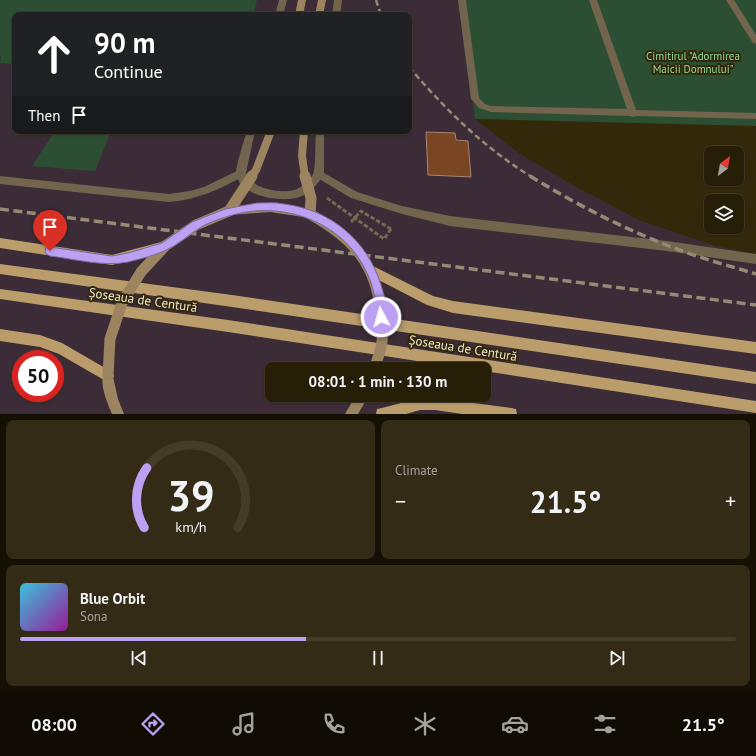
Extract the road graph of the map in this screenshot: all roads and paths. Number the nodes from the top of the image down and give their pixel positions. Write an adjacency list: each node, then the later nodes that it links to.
1 (283, 0): 8 (street)
2 (302, 0): 9 (main road)
3 (322, 0): 10 (main road)
4 (338, 0): 11 (street)
5 (462, 0): 13 (street)
6 (593, 0): 13 (street)
7 (730, 0): 12 (street)
8 (281, 12)
9 (300, 12)
10 (320, 12)
11 (336, 12)
12 (756, 41)
13 (633, 114): 14 (street)
14 (756, 116)
15 (251, 134): 19 (street)
16 (270, 134): 23 (main road, bridge)
17 (304, 134): 24 (main road, bridge)
18 (320, 134): 20 (street)
19 (241, 173): 21 (street); 22 (street)
20 (319, 174): 22 (street); 28 (street)
21 (0, 180)
22 (310, 186): 25 (path, bridge)
23 (229, 212): 24 (main road); 27 (main road, bridge)
24 (310, 214): 25 (main road, bridge)
25 (341, 232): 30 (main road, bridge)
26 (0, 243): 27 (main road)
27 (165, 246): 35 (main road, bridge)
28 (756, 259)
29 (0, 269): 36 (main road, Șoseaua de Centură)
30 (371, 270): 33 (main road); 34 (main road, bridge)
31 (0, 294): 38 (main road, Șoseaua de Centură)
32 (0, 335): 35 (main road)
33 (756, 348)
34 (376, 362)
35 (108, 376): 39 (main road)
36 (756, 378)
37 (359, 402): 40 (main road)
38 (756, 407)
39 (118, 414)
40 (351, 414)
41 (382, 414): 42 (main road)
42 (511, 414)

